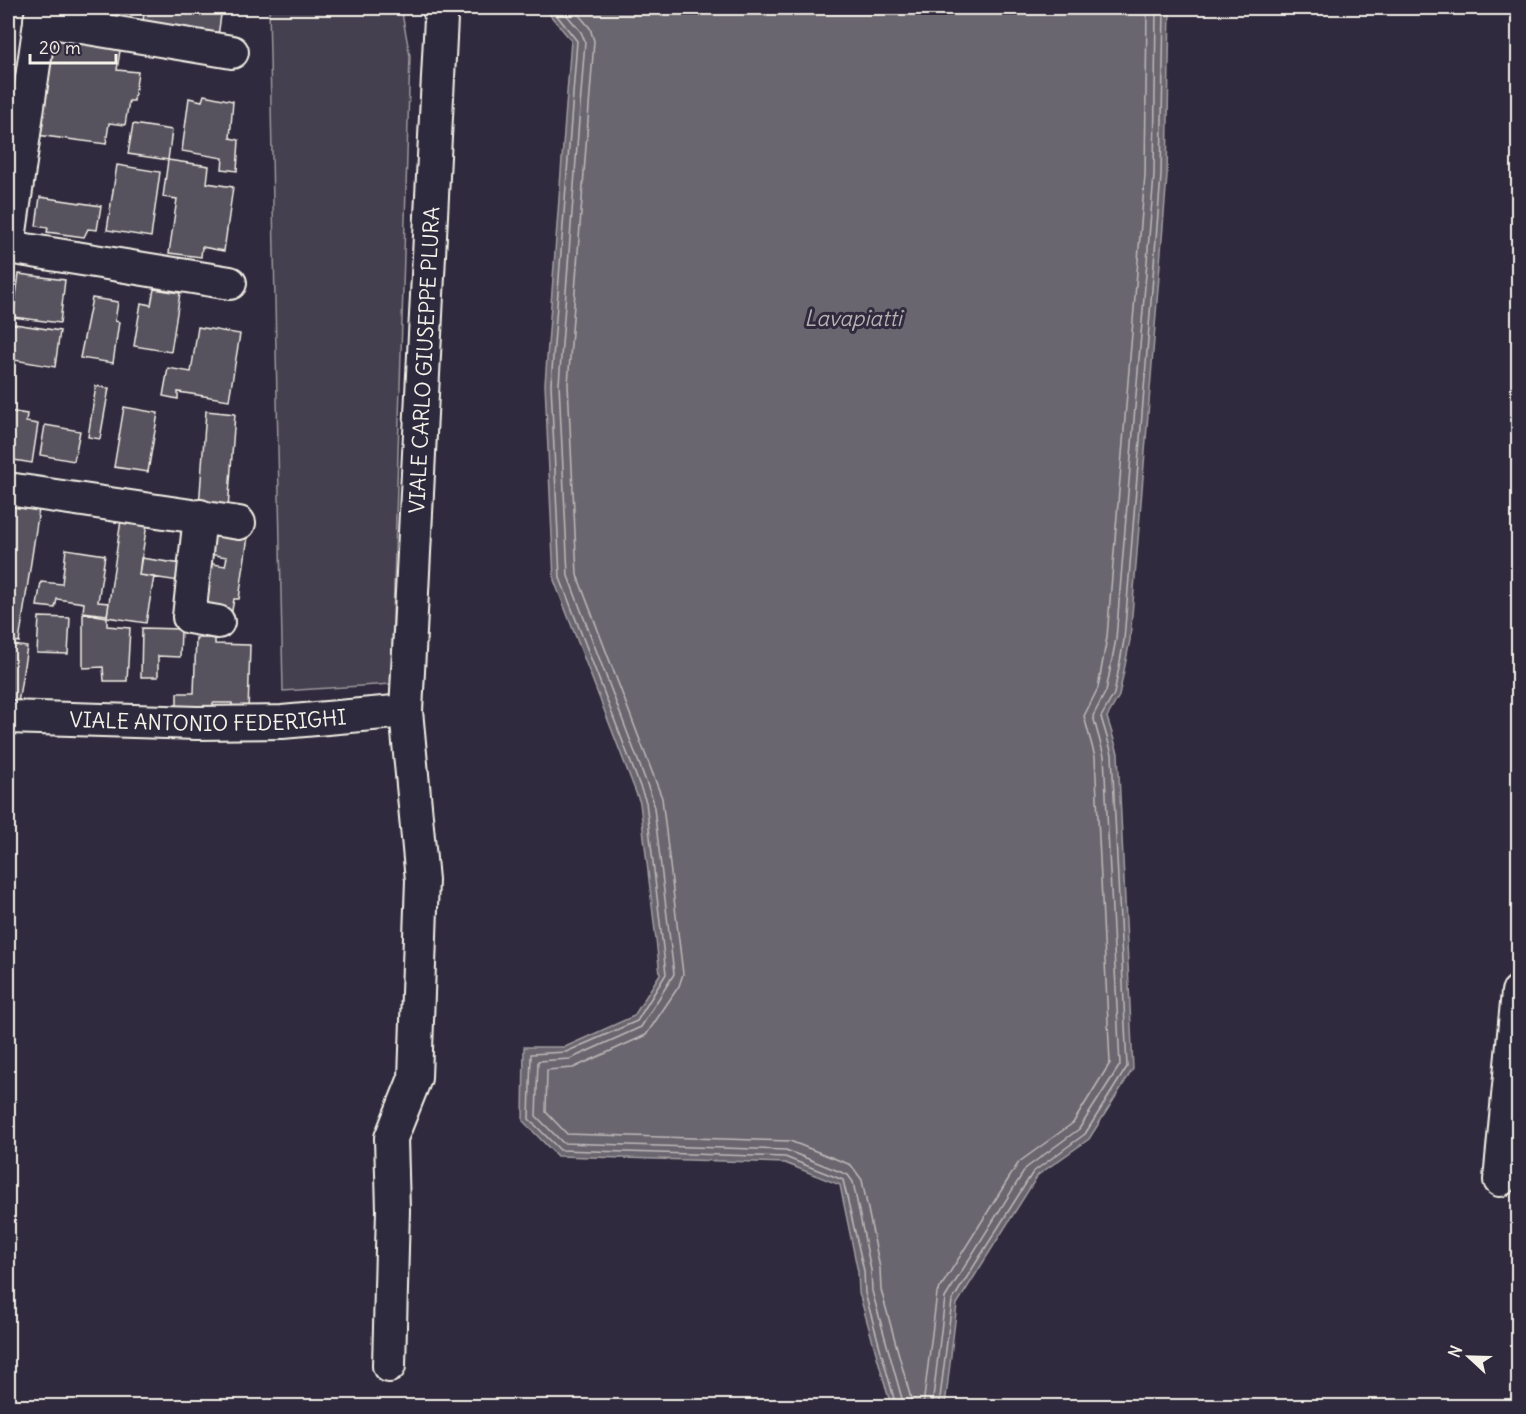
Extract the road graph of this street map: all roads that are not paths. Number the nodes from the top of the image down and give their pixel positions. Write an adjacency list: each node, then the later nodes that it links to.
1 (439, 8): 10 (street, VIALE CARLO GIUSEPPE PLURA)
2 (41, 14): 3 (street); 4 (street)
3 (232, 52)
4 (8, 247): 5 (street)
5 (230, 283)
6 (8, 489): 7 (street)
7 (200, 516): 8 (street); 9 (street)
8 (239, 523)
9 (218, 622)
10 (406, 711): 11 (street, VIALE ANTONIO FEDERIGHI); 14 (street, VIALE CARLO GIUSEPPE PLURA)
11 (8, 717)
12 (1518, 992): 13 (street)
13 (1500, 1180)
14 (389, 1366)

